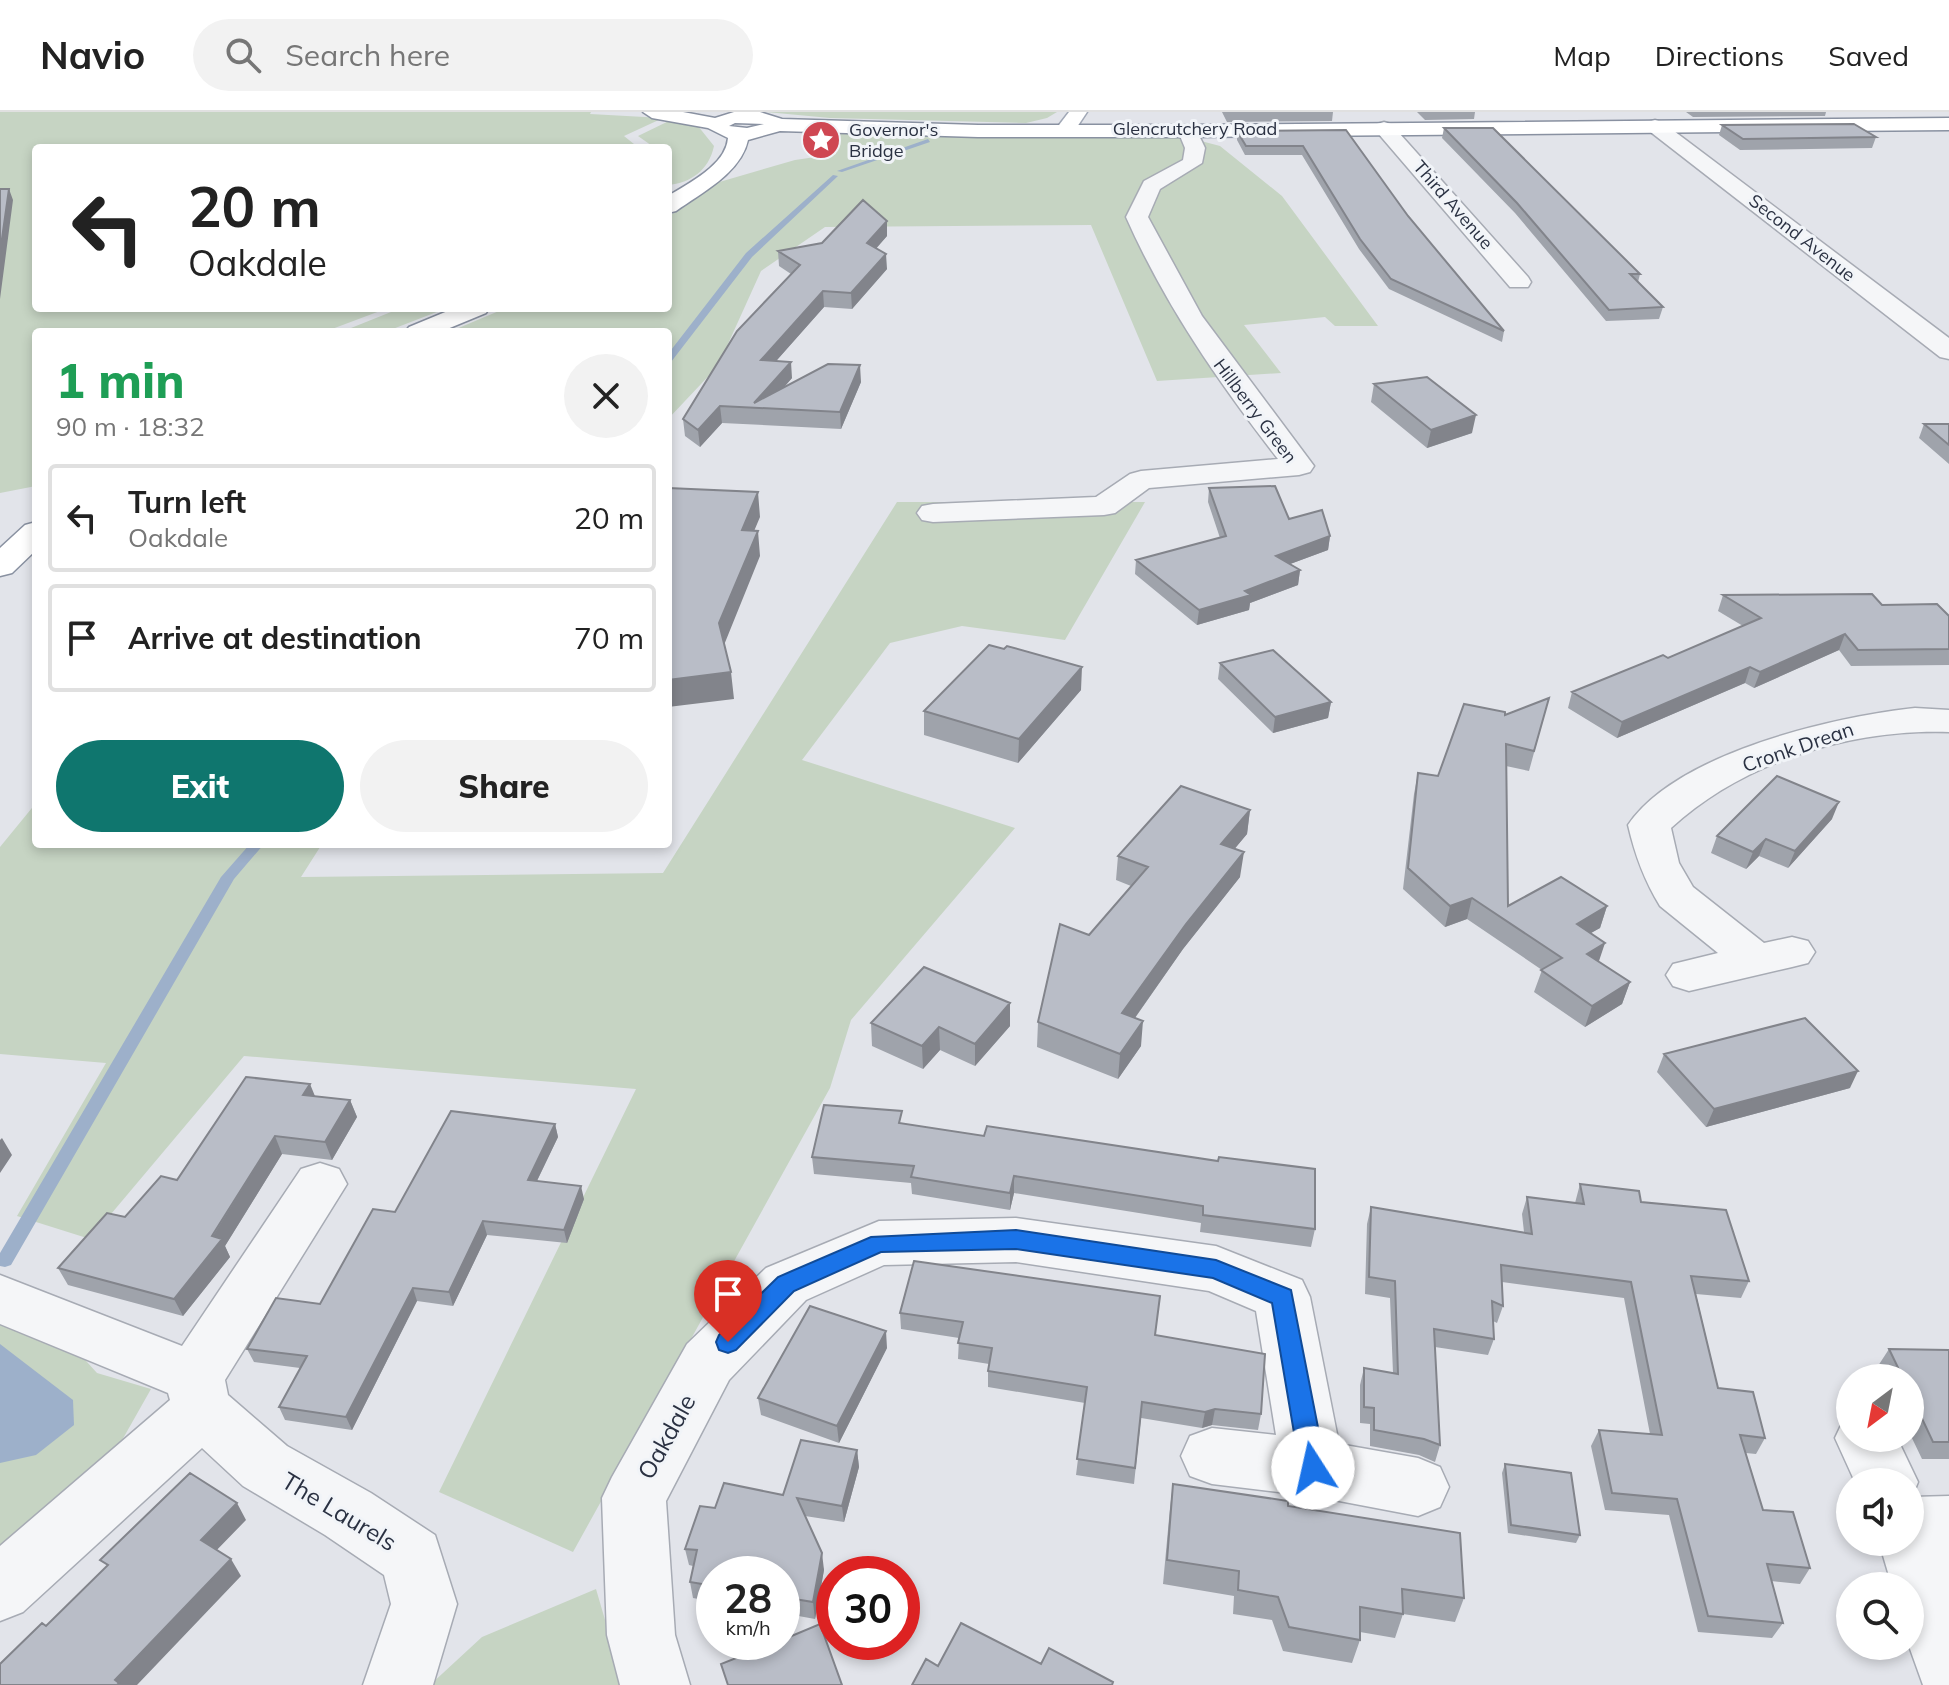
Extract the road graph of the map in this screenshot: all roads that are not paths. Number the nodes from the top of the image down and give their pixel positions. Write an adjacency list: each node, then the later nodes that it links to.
1 (652, 112): 5 (main road)
2 (693, 112): 5 (main road, Glencrutchery Road)
3 (1078, 112): 8 (main road)
4 (1949, 124): 6 (main road, Glencrutchery Road)
5 (742, 125): 8 (main road, Glencrutchery Road); 10 (main road)
6 (1655, 126): 7 (main road, Glencrutchery Road); 14 (street, Second Avenue)
7 (1384, 128): 9 (main road, Glencrutchery Road); 11 (street, Third Avenue)
8 (1066, 129): 9 (main road, Glencrutchery Road)
9 (1188, 131): 15 (street, Hillberry Green)
10 (672, 203)
11 (1519, 282)
12 (467, 312): 13 (main road)
13 (428, 328)
14 (1949, 351)
15 (933, 513)
16 (32, 536): 17 (main road)
17 (0, 566)
18 (1949, 721): 19 (street, Cronk Drean)
19 (1689, 975)
20 (320, 1184): 22 (street)
21 (0, 1299): 22 (street, The Laurels)
22 (198, 1393): 29 (street); 31 (street, The Laurels)
23 (1212, 1456): 24 (street)
24 (1313, 1468): 25 (street); 32 (street, Oakdale)
25 (1418, 1487)
26 (1949, 1526): 27 (street)
27 (1924, 1527)
28 (1916, 1556): 30 (street)
29 (0, 1589)
30 (1949, 1666)
31 (398, 1685)
32 (655, 1685)

